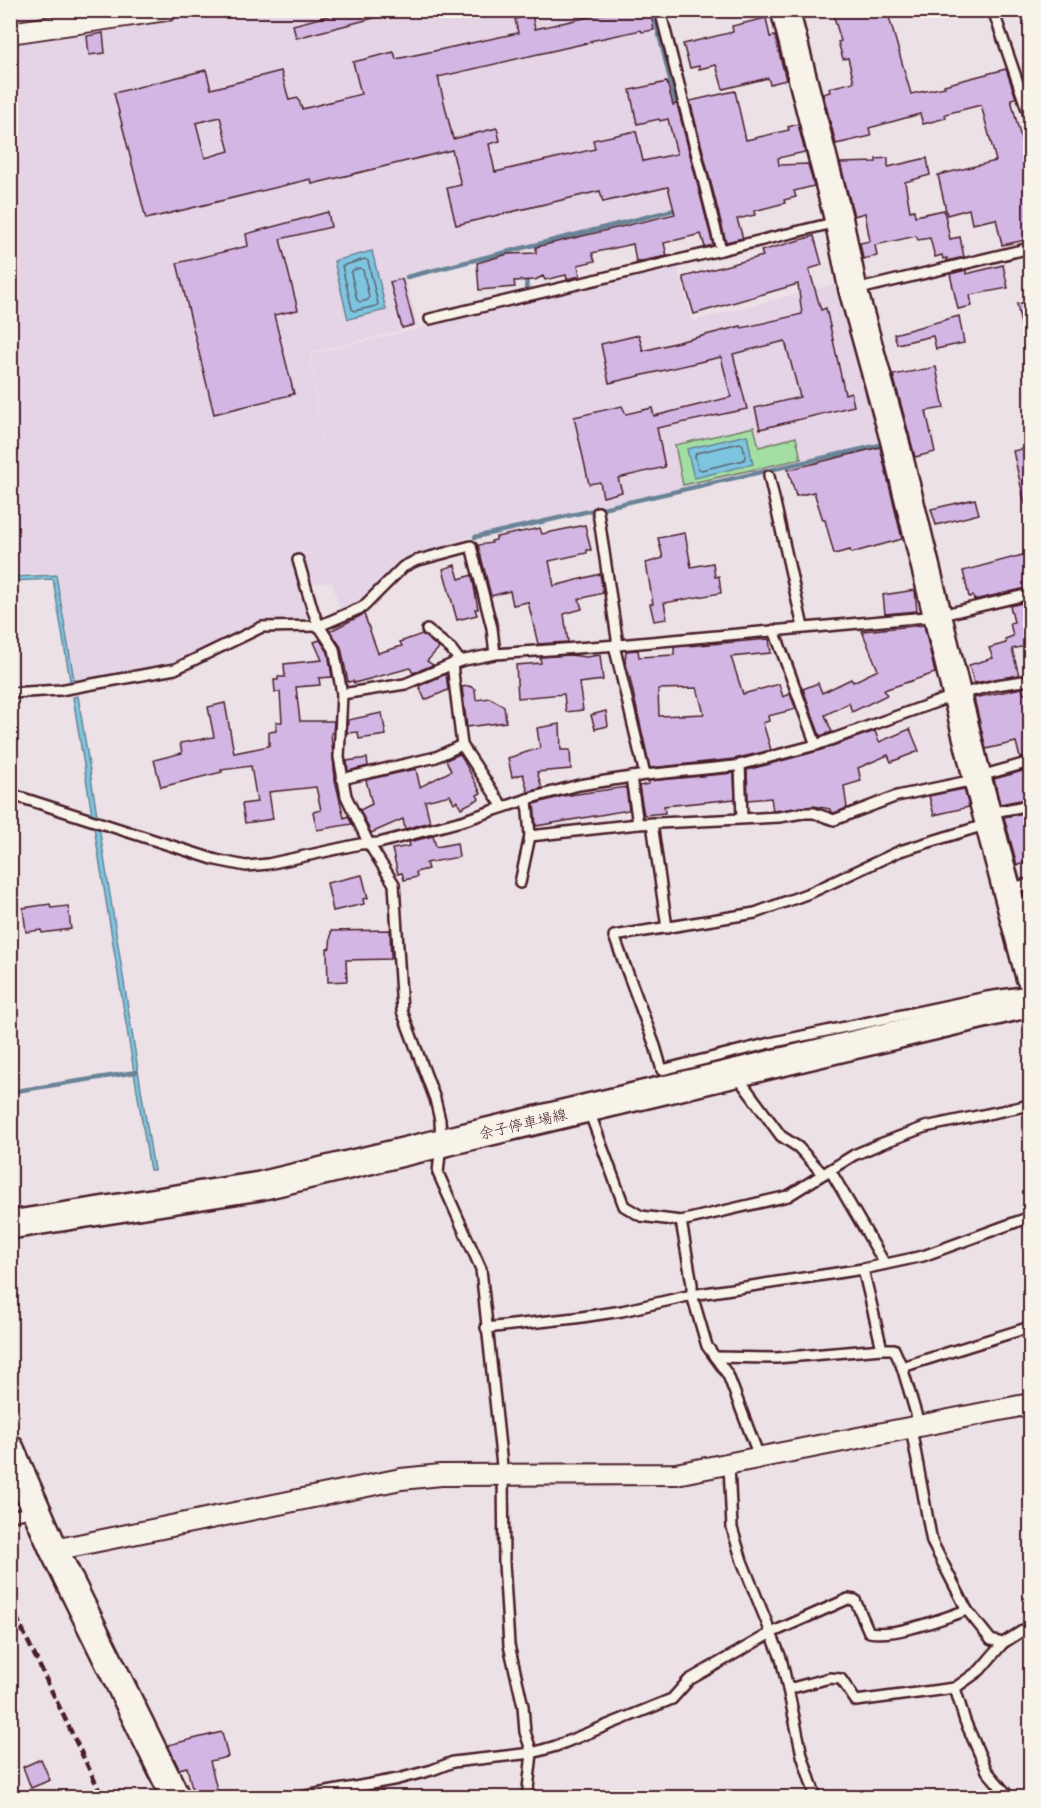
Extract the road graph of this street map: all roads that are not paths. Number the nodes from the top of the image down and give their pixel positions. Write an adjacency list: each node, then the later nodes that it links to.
1 (167, 10): 5 (street)
2 (660, 10): 10 (lane)
3 (785, 10): 8 (street)
4 (993, 10): 7 (lane)
5 (136, 13): 6 (street)
6 (10, 33)
7 (1030, 118)
8 (839, 221): 10 (lane); 11 (street)
9 (1030, 248): 11 (lane)
10 (721, 250): 12 (lane)
11 (853, 290): 17 (street)
12 (430, 319)
13 (769, 476): 19 (lane)
14 (598, 512): 22 (lane)
15 (298, 560): 18 (lane)
16 (1030, 594): 17 (lane)
17 (937, 616): 19 (lane); 28 (street)
18 (319, 626): 23 (lane); 26 (lane); 27 (lane)
19 (803, 627): 21 (lane)
20 (427, 630): 24 (lane)
21 (774, 630): 22 (lane); 30 (lane)
22 (616, 645): 23 (lane); 33 (lane)
23 (495, 654): 24 (lane)
24 (456, 662): 27 (lane); 29 (lane)
25 (1030, 680): 28 (lane)
26 (10, 693)
27 (342, 694): 36 (lane)
28 (956, 695): 30 (lane); 35 (street)
29 (462, 745): 36 (lane); 40 (lane)
30 (816, 745): 32 (lane)
31 (1030, 762): 35 (lane)
32 (740, 765): 33 (lane); 41 (lane)
33 (645, 775): 34 (lane)
34 (631, 777): 38 (lane); 44 (lane)
35 (977, 777): 41 (lane); 42 (street)
36 (342, 779): 46 (lane)
37 (10, 794): 46 (lane)
38 (527, 799): 40 (lane); 45 (lane)
39 (1030, 805): 42 (lane)
40 (503, 807): 46 (lane)
41 (742, 818): 43 (lane)
42 (988, 819): 48 (street); 49 (lane)
43 (652, 823): 44 (lane); 49 (lane)
44 (638, 824): 45 (lane)
45 (530, 836): 47 (lane)
46 (369, 844): 56 (lane)
47 (520, 883)
48 (1019, 887): 50 (street)
49 (666, 928): 51 (lane)
50 (1030, 977)
51 (1030, 991)
52 (1030, 1003): 53 (street, 余子停車場線)
53 (735, 1074): 55 (street, 余子停車場線); 57 (lane)
54 (1030, 1104): 57 (lane)
55 (588, 1109): 56 (street, 余子停車場線); 59 (lane)
56 (441, 1144): 60 (street, 余子停車場線); 65 (lane)
57 (827, 1172): 59 (lane); 61 (lane)
58 (1030, 1217): 61 (lane)
59 (681, 1221): 63 (lane)
60 (10, 1225)
61 (885, 1264): 62 (lane)
62 (863, 1269): 63 (lane); 66 (lane)
63 (692, 1295): 65 (lane); 67 (lane)
64 (1030, 1327): 68 (lane)
65 (486, 1328): 74 (lane)
66 (882, 1349): 67 (lane); 68 (lane)
67 (715, 1357): 72 (lane)
68 (902, 1367): 70 (lane)
69 (1030, 1404): 70 (street)
70 (915, 1428): 72 (street); 79 (lane)
71 (10, 1449): 75 (street)
72 (760, 1459): 73 (street)
73 (729, 1465): 74 (street); 81 (lane)
74 (503, 1475): 78 (street); 86 (lane)
75 (17, 1481): 76 (street)
76 (37, 1510): 77 (lane); 78 (street)
77 (10, 1516)
78 (54, 1550): 87 (street)
79 (967, 1610): 81 (lane); 83 (lane)
80 (1028, 1628): 82 (lane); 83 (lane)
81 (771, 1633): 85 (lane); 86 (lane)
82 (1030, 1640)
83 (1003, 1643): 84 (lane)
84 (955, 1688): 85 (lane); 91 (lane)
85 (788, 1689): 90 (lane)
86 (532, 1753): 88 (lane); 89 (lane)
87 (176, 1797)
88 (295, 1797)
89 (527, 1797)
90 (816, 1797)
91 (1010, 1797)

